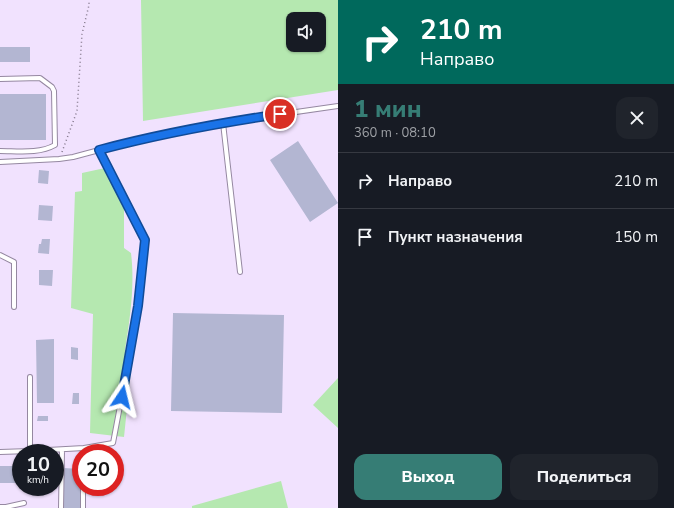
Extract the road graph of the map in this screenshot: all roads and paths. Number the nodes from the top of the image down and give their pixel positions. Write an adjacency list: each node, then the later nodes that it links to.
1 (89, 0): 7 (path)
2 (0, 79): 6 (lane)
3 (338, 106): 4 (lane)
4 (223, 123): 5 (lane); 10 (lane)
5 (99, 150): 7 (lane); 14 (lane)
6 (0, 151)
7 (59, 159): 8 (lane)
8 (0, 162)
9 (0, 255): 11 (lane)
10 (240, 272)
11 (14, 307)
12 (30, 377): 13 (lane)
13 (30, 444)
14 (109, 444)
15 (0, 452): 16 (lane)
16 (12, 452)
17 (61, 496): 21 (lane)
18 (83, 496): 22 (lane)
19 (24, 503): 20 (lane)
20 (0, 507)
21 (61, 508)
22 (83, 508)

